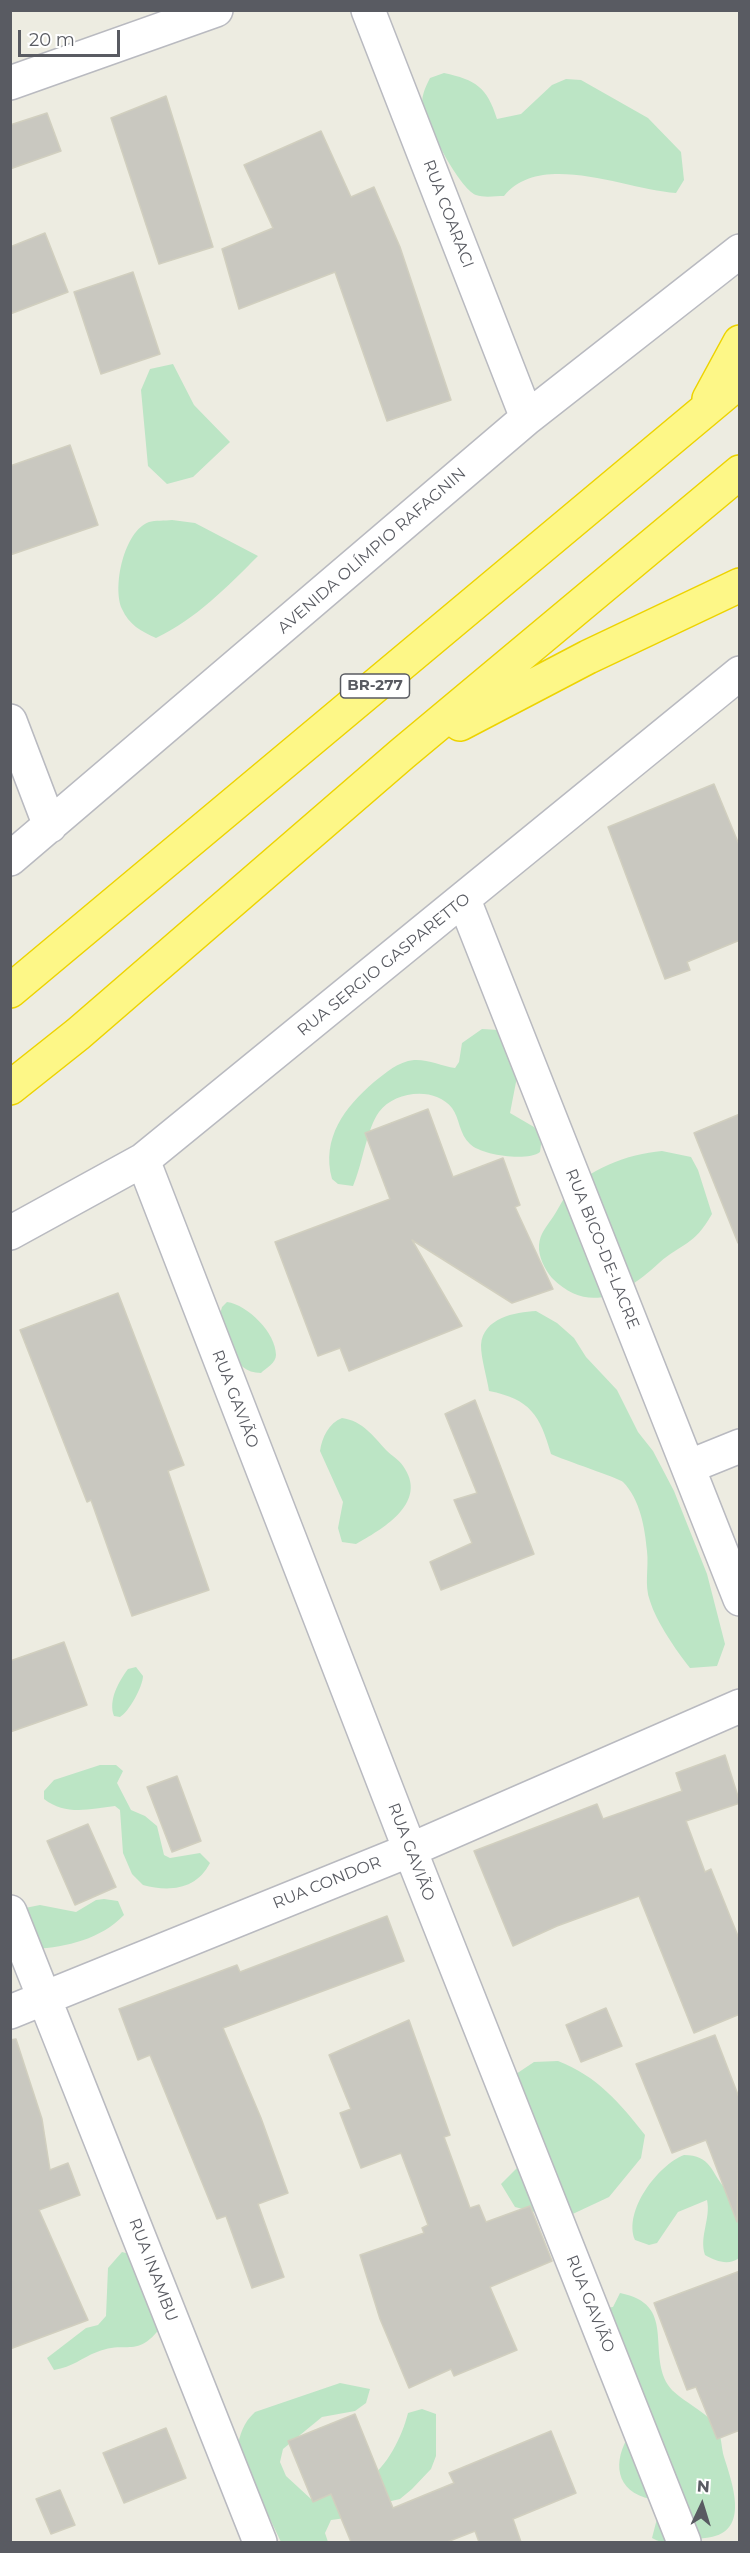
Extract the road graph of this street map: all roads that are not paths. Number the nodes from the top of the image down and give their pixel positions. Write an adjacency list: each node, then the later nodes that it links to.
1 (216, 10): 3 (street)
2 (368, 10): 8 (street, RUA COARACI)
3 (10, 83)
4 (740, 251): 8 (street, AVENIDA OLÍMPIO RAFAGNIN)
5 (740, 342): 7 (highway)
6 (740, 381): 7 (highway, BR-277)
7 (702, 413): 17 (highway, BR-277)
8 (527, 418): 14 (street, AVENIDA OLÍMPIO RAFAGNIN)
9 (740, 472): 13 (highway)
10 (740, 585): 13 (highway)
11 (740, 673): 16 (street, RUA SERGIO GASPARETTO)
12 (10, 721): 14 (street)
13 (402, 754): 18 (highway)
14 (50, 826): 15 (street, AVENIDA OLÍMPIO RAFAGNIN)
15 (10, 859)
16 (464, 900): 19 (street, RUA SERGIO GASPARETTO); 22 (street, RUA BICO-DE-LACRE)
17 (10, 991)
18 (10, 1088)
19 (143, 1160): 20 (street, RUA SERGIO GASPARETTO); 25 (street, RUA GAVIÃO)
20 (10, 1233)
21 (740, 1446): 22 (street)
22 (688, 1467): 23 (street, RUA BICO-DE-LACRE)
23 (740, 1599)
24 (740, 1706): 25 (street, RUA CONDOR)
25 (410, 1850): 27 (street, RUA CONDOR); 30 (street, RUA GAVIÃO)
26 (10, 1912): 27 (street, RUA INAMBU)
27 (46, 1998): 28 (street, RUA CONDOR); 29 (street, RUA INAMBU)
28 (10, 2012)
29 (260, 2542)
30 (684, 2542)

